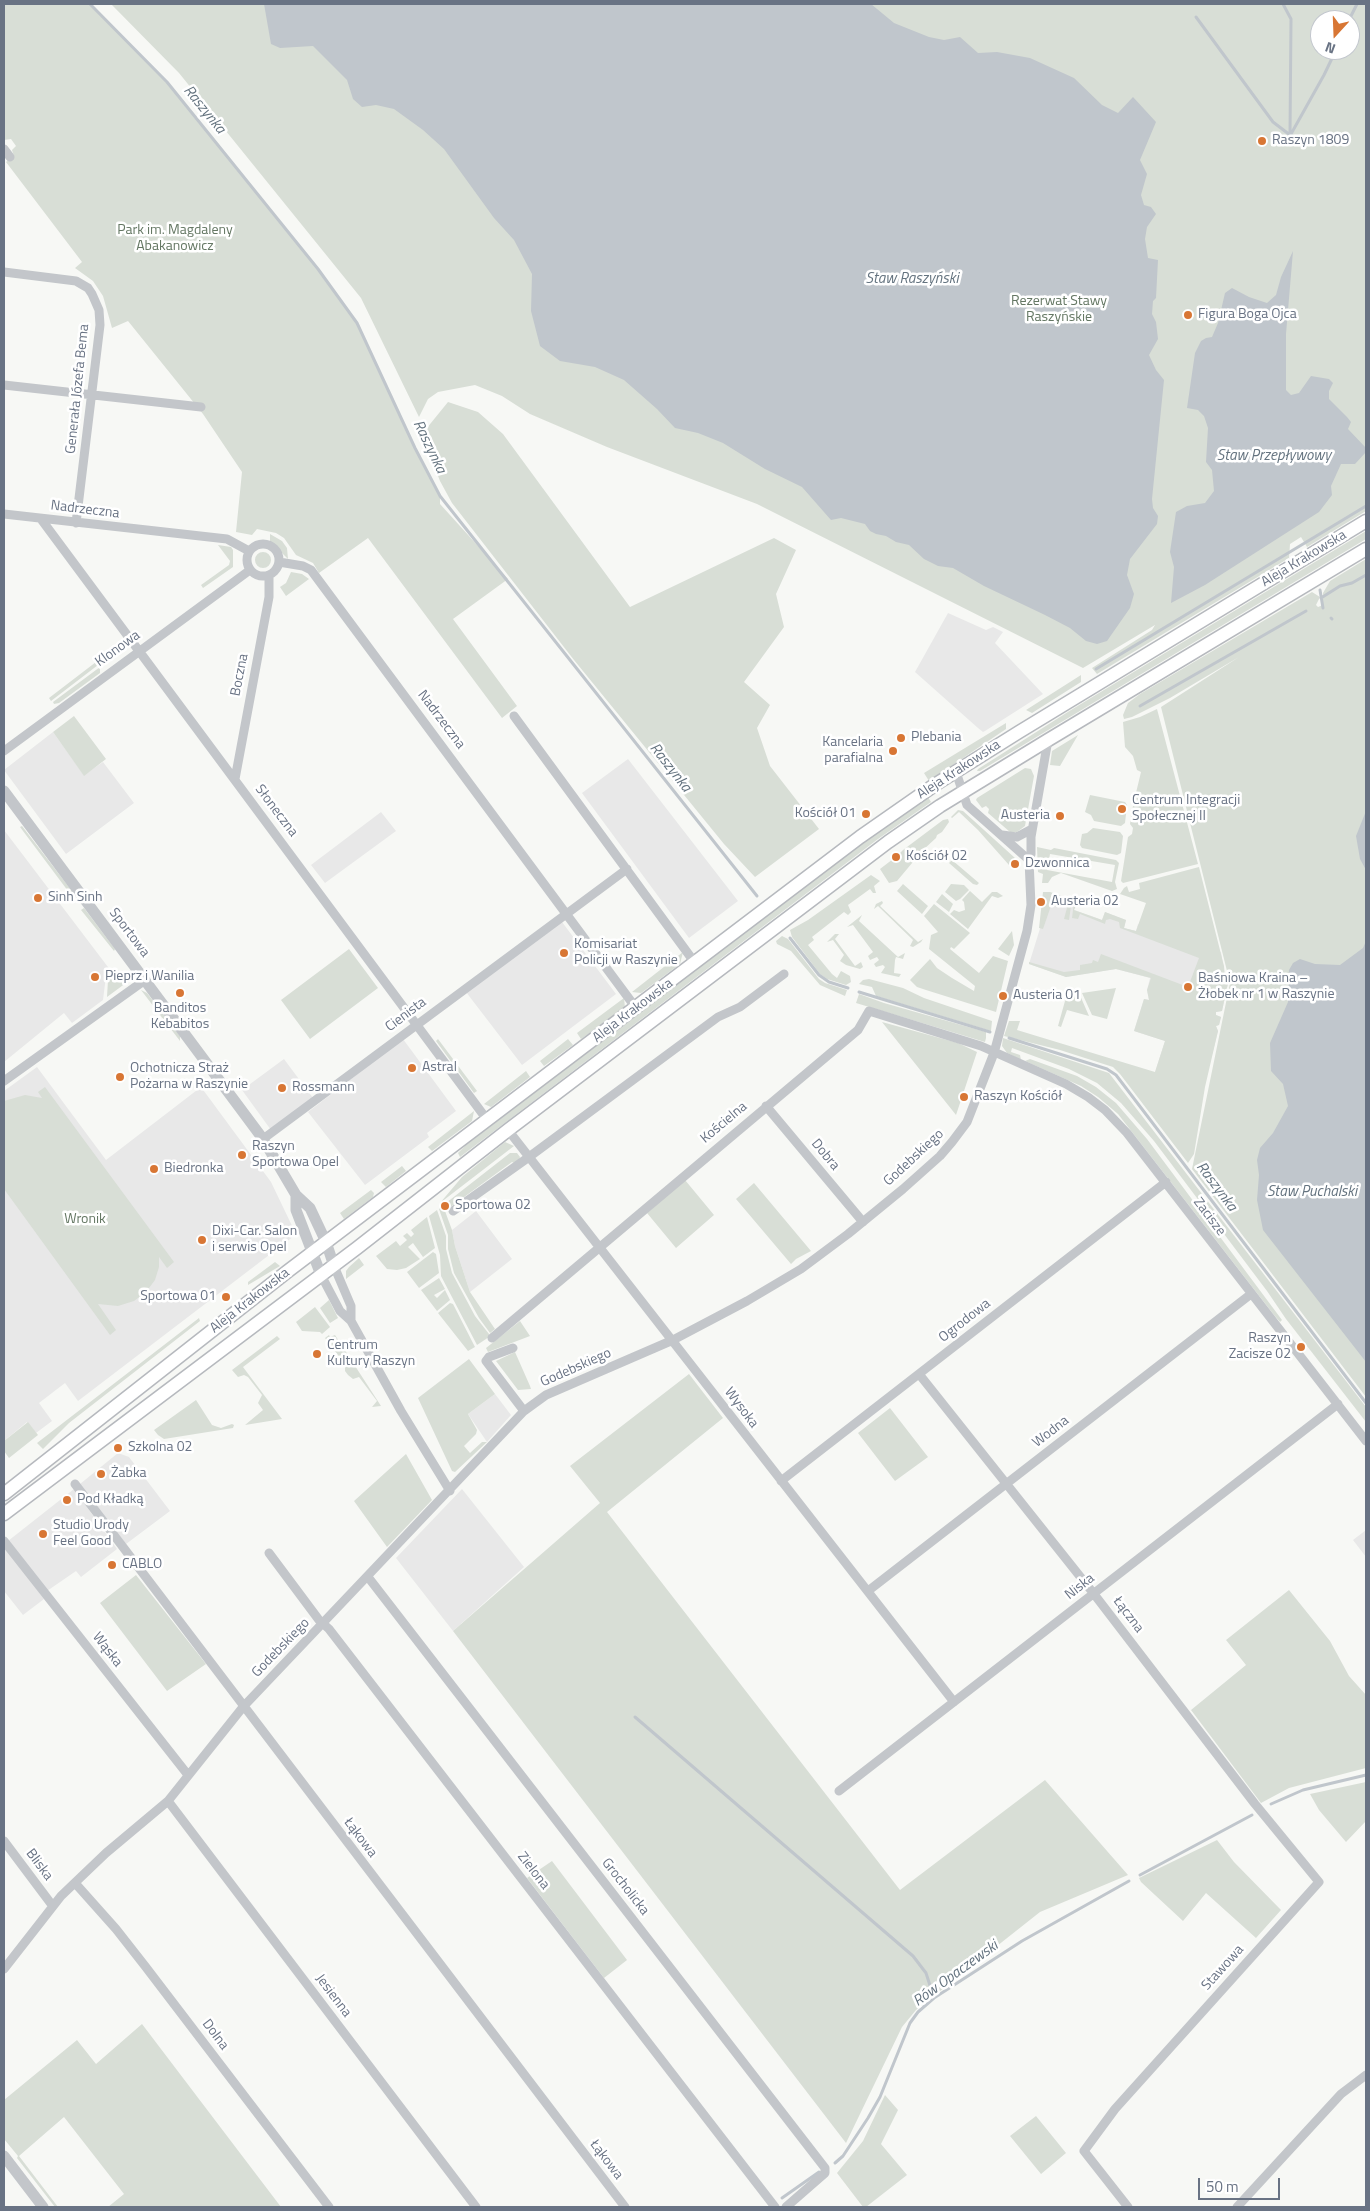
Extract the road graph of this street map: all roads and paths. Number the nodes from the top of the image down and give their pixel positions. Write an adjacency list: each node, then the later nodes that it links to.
1 (4, 149): 2 (street)
2 (10, 157)
3 (4, 272): 5 (street, Generała Józefa Bema)
4 (4, 385): 5 (street)
5 (92, 394): 6 (street); 10 (street, Generała Józefa Bema)
6 (200, 407)
7 (4, 514): 8 (street, Nadrzeczna)
8 (41, 519): 10 (street, Nadrzeczna); 16 (street, Słoneczna)
9 (1366, 521): 20 (main road, Aleja Krakowska)
10 (76, 523): 12 (street, Nadrzeczna)
11 (1366, 549): 18 (main road, Aleja Krakowska)
12 (249, 551): 13 (street); 14 (street)
13 (279, 562): 15 (street); 28 (street, Nadrzeczna)
14 (250, 570): 15 (street); 16 (street, Klonowa)
15 (269, 575): 21 (street, Boczna)
16 (139, 651): 19 (street, Klonowa); 21 (street, Słoneczna)
17 (514, 716): 27 (street)
18 (1048, 740): 23 (main road, Aleja Krakowska); 24 (street, Godebskiego)
19 (4, 751)
20 (956, 772): 23 (street); 29 (main road, Aleja Krakowska)
21 (235, 779): 33 (street, Słoneczna)
22 (4, 791): 31 (street, Sportowa)
23 (962, 793): 25 (street); 38 (main road, Aleja Krakowska)
24 (1032, 829): 25 (street); 26 (street, Godebskiego)
25 (1001, 835): 26 (street)
26 (1029, 860): 34 (street, Godebskiego)
27 (627, 870): 28 (street); 29 (street)
28 (567, 914): 32 (street, Nadrzeczna); 33 (street, Cienista)
29 (695, 963): 32 (main road, Aleja Krakowska)
30 (784, 974): 40 (street)
31 (145, 980): 35 (street); 39 (street, Sportowa)
32 (636, 1008): 37 (main road, Aleja Krakowska)
33 (418, 1023): 37 (street, Słoneczna); 39 (street, Cienista)
34 (994, 1053): 36 (street, Kościelna); 41 (street, Zacisze); 44 (street, Godebskiego)
35 (4, 1081)
36 (766, 1106): 44 (street, Dobra); 46 (street, Kościelna)
37 (488, 1120): 45 (main road, Aleja Krakowska)
38 (508, 1130): 40 (street, Wysoka); 48 (main road, Aleja Krakowska)
39 (263, 1139): 42 (street, Sportowa)
40 (529, 1157): 43 (street); 46 (street, Wysoka)
41 (1166, 1182): 50 (street, Zacisze); 55 (street, Ogrodowa)
42 (296, 1195): 45 (street, Sportowa); 47 (street, Sportowa)
43 (452, 1212)
44 (863, 1222): 53 (street, Godebskiego)
45 (326, 1242): 47 (main road, Aleja Krakowska); 48 (street, Sportowa)
46 (598, 1248): 52 (street, Kościelna); 53 (street, Wysoka)
47 (312, 1253): 49 (street, Sportowa); 62 (main road, Aleja Krakowska)
48 (334, 1266): 49 (main road, Aleja Krakowska); 51 (street)
49 (321, 1275): 51 (street); 64 (main road, Aleja Krakowska)
50 (1251, 1294): 56 (street, Zacisze); 60 (street, Wodna)
51 (350, 1321): 63 (street)
52 (492, 1338)
53 (673, 1340): 57 (street, Godebskiego); 59 (street, Wysoka)
54 (513, 1348): 57 (street)
55 (920, 1374): 59 (street, Ogrodowa); 60 (street, Łączna)
56 (1338, 1404): 58 (street, Zacisze); 69 (street, Niska)
57 (524, 1412): 63 (street, Godebskiego)
58 (1366, 1441)
59 (781, 1481): 68 (street, Wysoka)
60 (1007, 1483): 68 (street, Wodna); 69 (street, Łączna)
61 (75, 1484): 72 (street, Łąkowa)
62 (6, 1491)
63 (450, 1491): 67 (street, Godebskiego)
64 (4, 1514)
65 (4, 1541): 73 (street, Wąska)
66 (269, 1553): 70 (street, Zielona)
67 (368, 1577): 70 (street, Godebskiego); 88 (street, Grocholicka)
68 (868, 1590): 71 (street, Wysoka)
69 (1094, 1594): 71 (street, Niska); 76 (street, Łączna)
70 (323, 1625): 72 (street, Godebskiego); 87 (street, Zielona)
71 (954, 1702): 74 (street, Niska)
72 (244, 1706): 73 (street, Godebskiego); 86 (street, Łąkowa)
73 (188, 1775): 75 (street, Godebskiego)
74 (839, 1791)
75 (168, 1801): 78 (street, Godebskiego); 85 (street, Jesienna)
76 (1255, 1804): 89 (street, Stawowa)
77 (4, 1841): 79 (street, Bliska)
78 (75, 1883): 79 (street, Godebskiego); 84 (street, Dolna)
79 (52, 1906): 80 (street, Godebskiego)
80 (4, 1969)
81 (1366, 2074): 90 (street)
82 (4, 2156): 83 (street)
83 (43, 2207)
84 (329, 2207)
85 (476, 2207)
86 (625, 2207)
87 (775, 2207)
88 (786, 2207)
89 (1128, 2207)
90 (1236, 2207)

